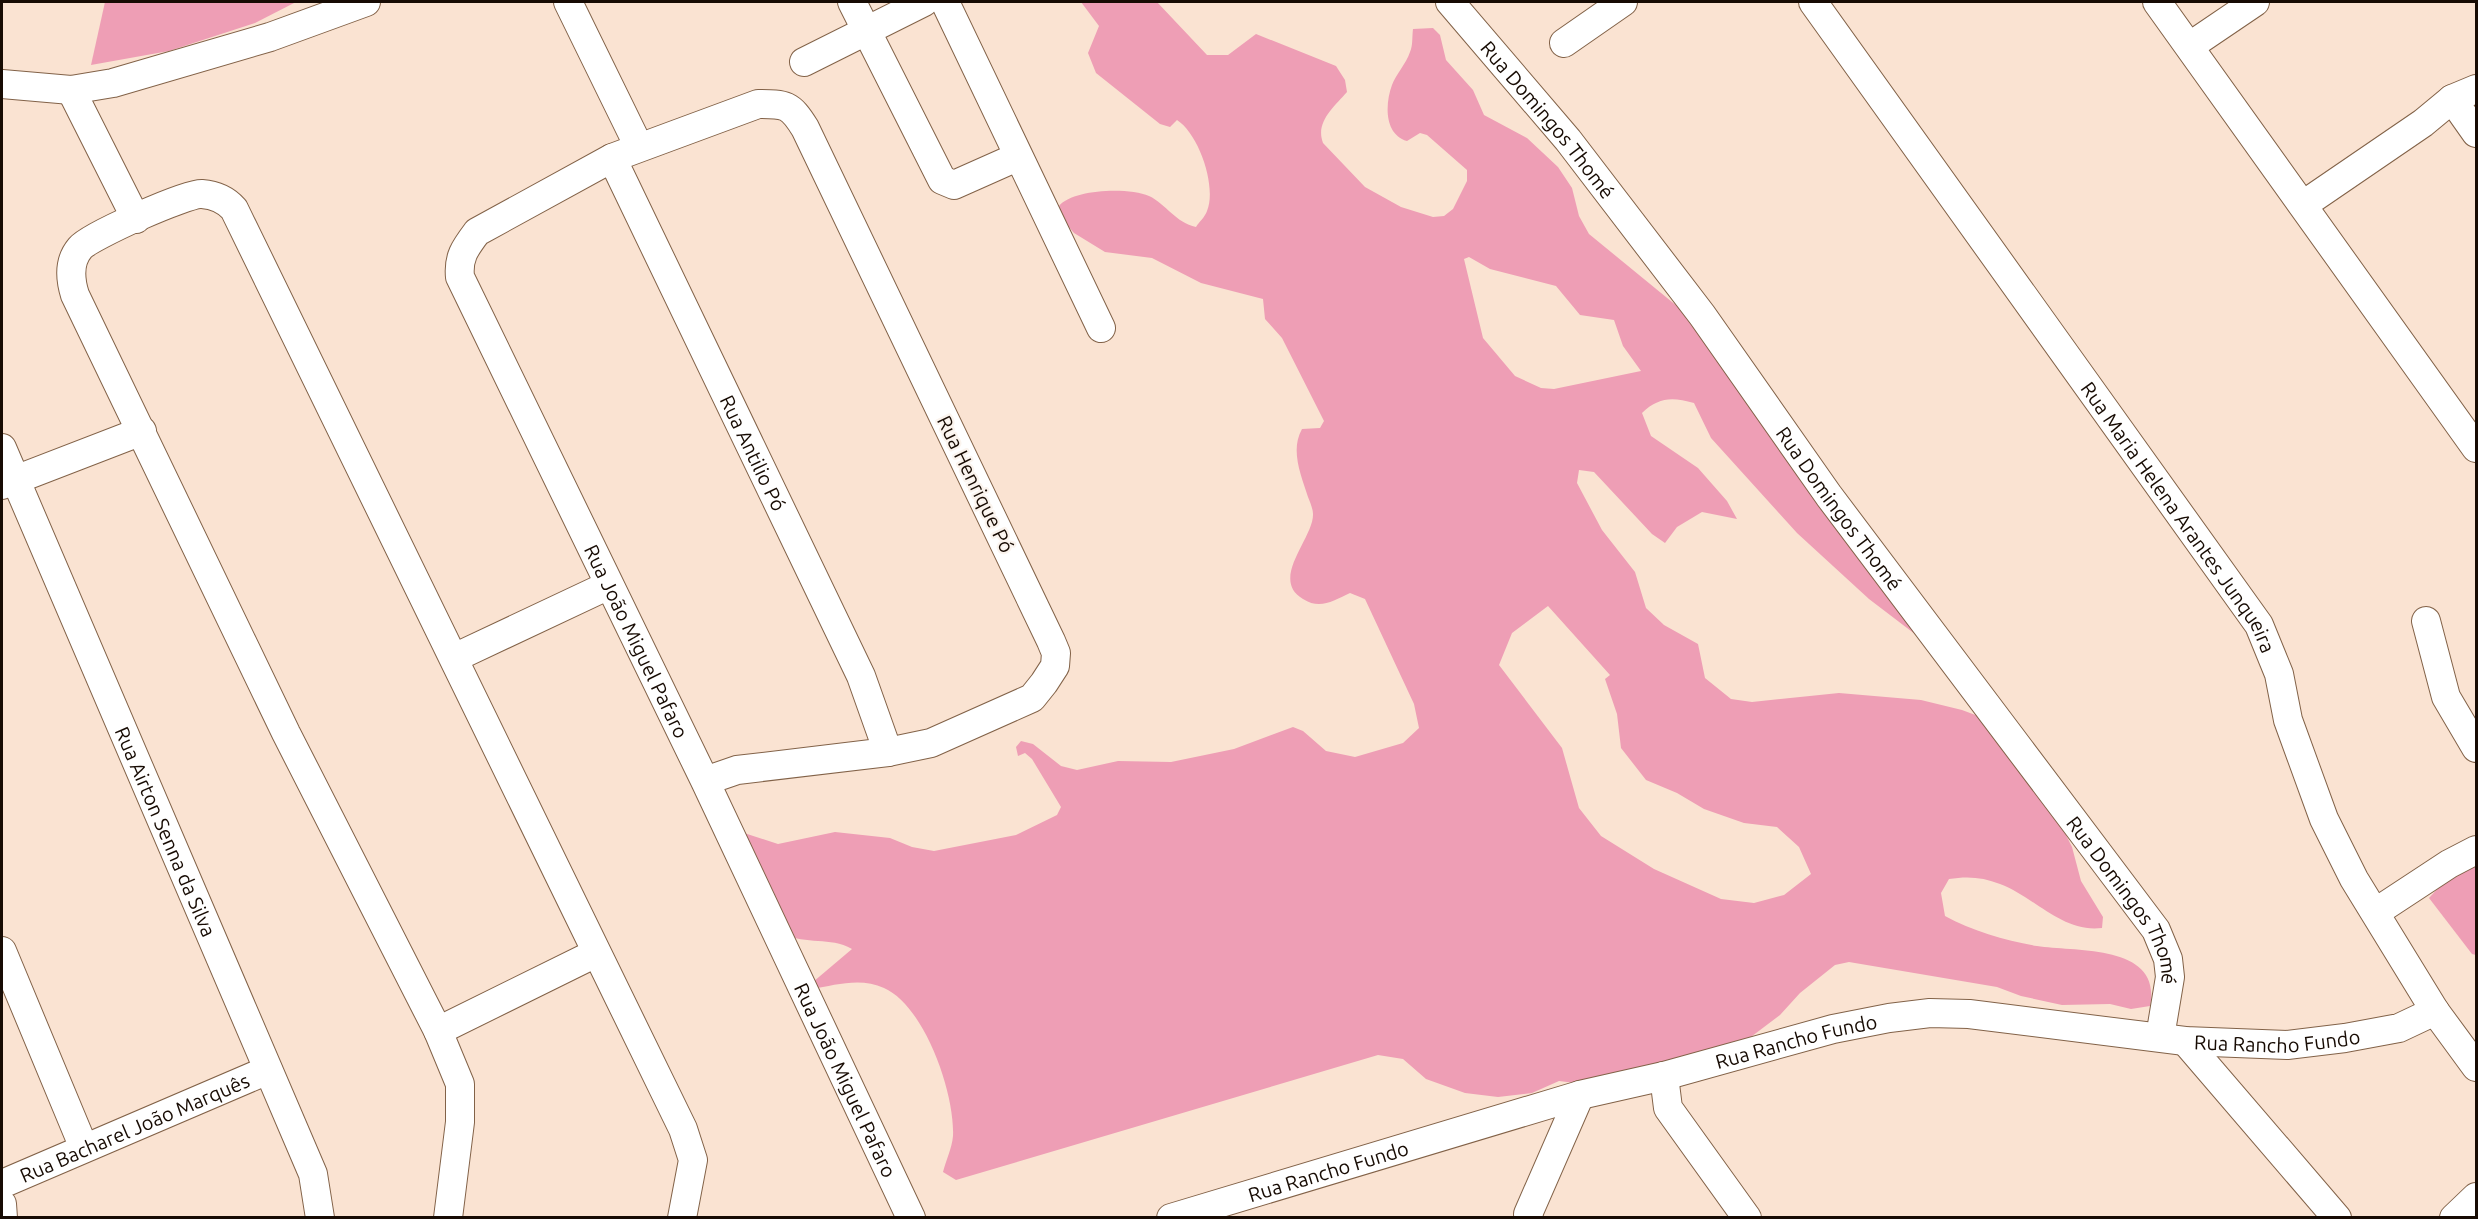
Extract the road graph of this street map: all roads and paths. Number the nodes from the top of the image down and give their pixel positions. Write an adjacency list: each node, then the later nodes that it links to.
1 (366, 2): 16 (street)
2 (568, 2): 19 (street)
3 (852, 2): 11 (street)
4 (924, 2): 11 (street)
5 (945, 2): 24 (street)
6 (1450, 2): 41 (street, Rua Domingos Thomé)
7 (1623, 2): 12 (street)
8 (1813, 2): 36 (street, Rua Maria Helena Arantes Junqueira)
9 (2157, 2): 13 (street)
10 (2255, 2): 13 (street)
11 (866, 32): 14 (street); 21 (street)
12 (1564, 43)
13 (2190, 46): 22 (street)
14 (804, 62)
15 (2, 84): 16 (street)
16 (71, 90): 23 (street)
17 (2464, 94): 18 (street); 22 (street)
18 (2476, 133)
19 (639, 147): 20 (street, Rua João Miguel Pafaro); 33 (street, Rua Henrique Pó)
20 (612, 158): 29 (street, Rua João Miguel Pafaro); 33 (street, Rua Antilio Pó)
21 (1008, 161)
22 (2303, 205): 27 (street)
23 (136, 219): 25 (street); 31 (street)
24 (1101, 328)
25 (142, 431): 28 (street); 40 (street)
26 (2, 448): 28 (street, Rua Airton Senna da Silva)
27 (2476, 448)
28 (8, 482): 43 (street, Rua Airton Senna da Silva)
29 (609, 585): 31 (street); 34 (street, Rua João Miguel Pafaro)
30 (2426, 621): 32 (street)
31 (454, 658): 38 (street)
32 (2476, 748)
33 (888, 752): 34 (street, Rua Henrique Pó)
34 (705, 781): 55 (street, Rua João Miguel Pafaro)
35 (2476, 850): 36 (street)
36 (2376, 912): 39 (street, Rua Maria Helena Arantes Junqueira)
37 (2, 951): 46 (street)
38 (596, 953): 40 (street); 54 (street)
39 (2435, 1011): 41 (street, Rua Rancho Fundo); 42 (street, Rua Maria Helena Arantes Junqueira)
40 (438, 1031): 53 (street)
41 (2172, 1039): 44 (street, Rua Rancho Fundo); 59 (street)
42 (2476, 1067)
43 (268, 1070): 46 (street, Rua Bacharel João Marquês); 52 (street, Rua Airton Senna da Silva)
44 (1664, 1076): 45 (street, Rua Rancho Fundo); 58 (street)
45 (1580, 1095): 50 (street, Rua Rancho Fundo); 57 (street)
46 (84, 1149): 47 (street, Rua Bacharel João Marquês)
47 (2, 1184)
48 (2476, 1198): 60 (street)
49 (2, 1204): 51 (street)
50 (1211, 1211): 56 (street, Rua Rancho Fundo)
51 (3, 1218)
52 (321, 1218)
53 (448, 1218)
54 (682, 1218)
55 (911, 1218)
56 (1171, 1218)
57 (1529, 1218)
58 (1747, 1218)
59 (2337, 1218)
60 (2454, 1218)

